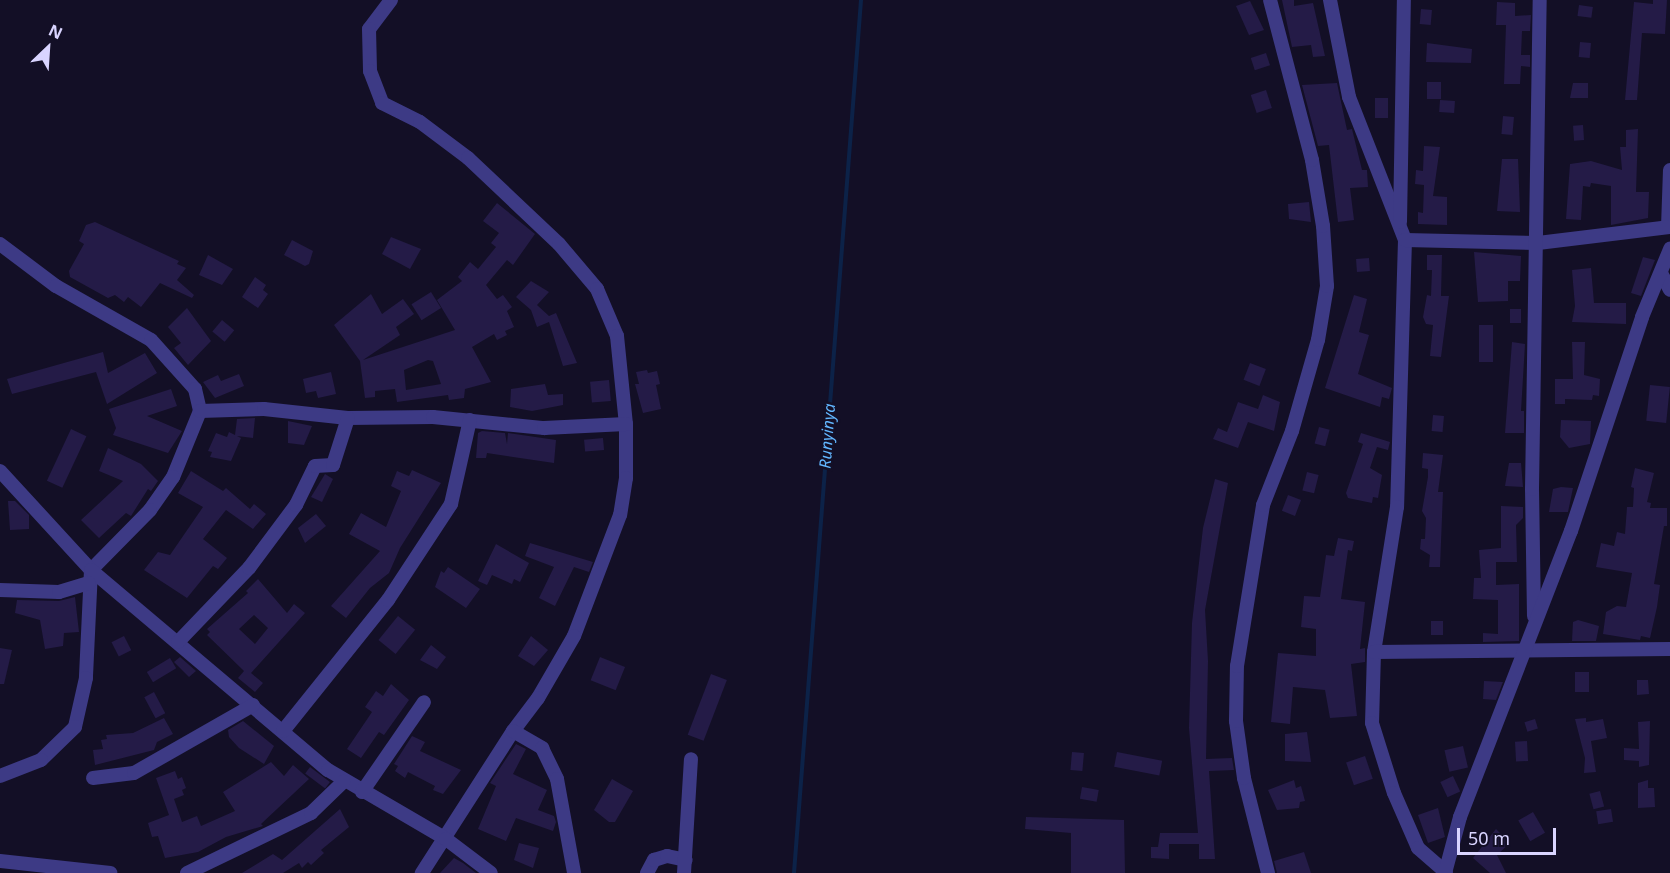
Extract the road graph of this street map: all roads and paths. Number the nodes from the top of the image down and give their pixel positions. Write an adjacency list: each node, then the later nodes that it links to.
1 (391, 0): 18 (street)
2 (1270, 0): 47 (street)
3 (1329, 0): 7 (street)
4 (1404, 0): 7 (street)
5 (1540, 0): 10 (street)
6 (1670, 170): 8 (street)
7 (1399, 224): 9 (street)
8 (1669, 227): 10 (street)
9 (1405, 240): 10 (street); 25 (street)
10 (1538, 243): 22 (street)
11 (0, 244): 15 (street)
12 (1670, 249): 13 (street)
13 (1661, 273): 14 (street); 22 (street)
14 (1670, 290)
15 (200, 411): 16 (street); 20 (street)
16 (348, 418): 17 (street); 23 (street)
17 (470, 420): 18 (street); 29 (street)
18 (626, 424): 30 (street)
19 (0, 471): 20 (street)
20 (90, 577): 21 (street); 23 (street); 32 (street)
21 (0, 590)
22 (1535, 625): 26 (street)
23 (178, 642): 28 (street)
24 (1670, 649): 26 (street)
25 (1374, 652): 26 (street); 40 (street)
26 (1525, 652): 40 (street)
27 (424, 702): 35 (street)
28 (253, 705): 29 (street); 33 (street)
29 (283, 731): 34 (street)
30 (513, 731): 36 (street); 45 (street)
31 (691, 759): 38 (street)
32 (0, 776)
33 (93, 778)
34 (343, 782): 35 (street); 42 (street)
35 (362, 792): 36 (street)
36 (446, 839): 43 (street); 44 (street)
37 (0, 861): 39 (street)
38 (685, 866): 46 (street)
39 (86, 871): 41 (street)
40 (1446, 872)
41 (110, 873)
42 (187, 873)
43 (422, 873)
44 (491, 873)
45 (574, 873)
46 (647, 873)
47 (1268, 873)

